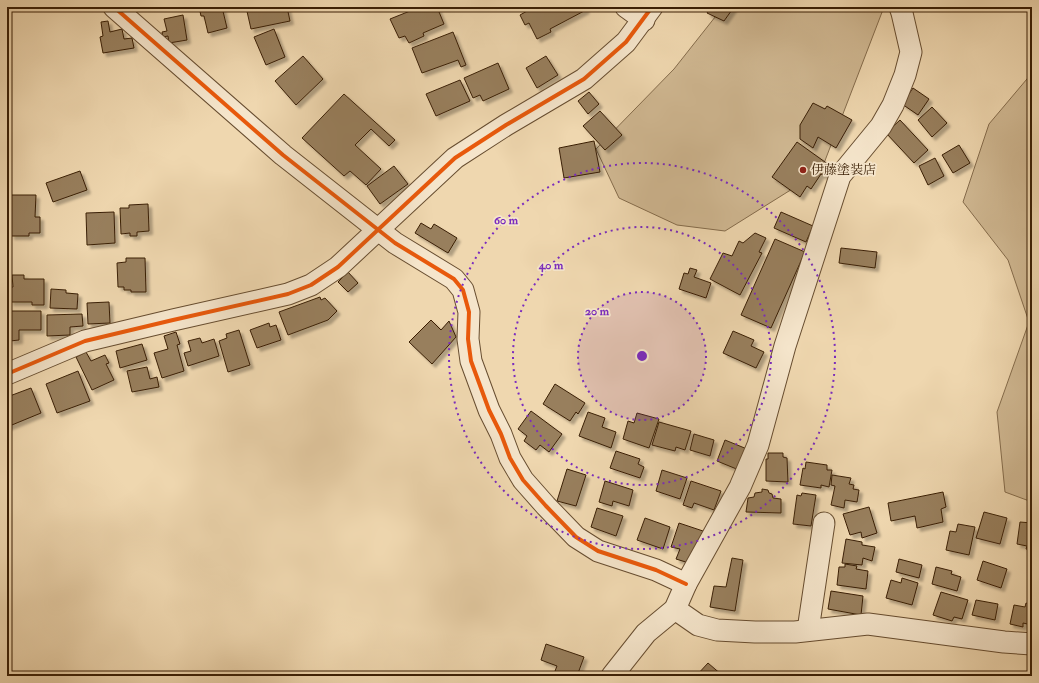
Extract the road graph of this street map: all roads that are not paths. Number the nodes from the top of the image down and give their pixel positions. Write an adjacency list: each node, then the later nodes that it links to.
1 (114, 7): 5 (street)
2 (626, 7): 4 (street)
3 (900, 7): 8 (street)
4 (648, 13): 5 (street)
5 (378, 229): 6 (street); 8 (street)
6 (7, 374)
7 (824, 523): 10 (street)
8 (686, 584): 9 (street)
9 (675, 609): 10 (street); 12 (street)
10 (808, 630): 11 (street)
11 (1032, 644)
12 (612, 676)

